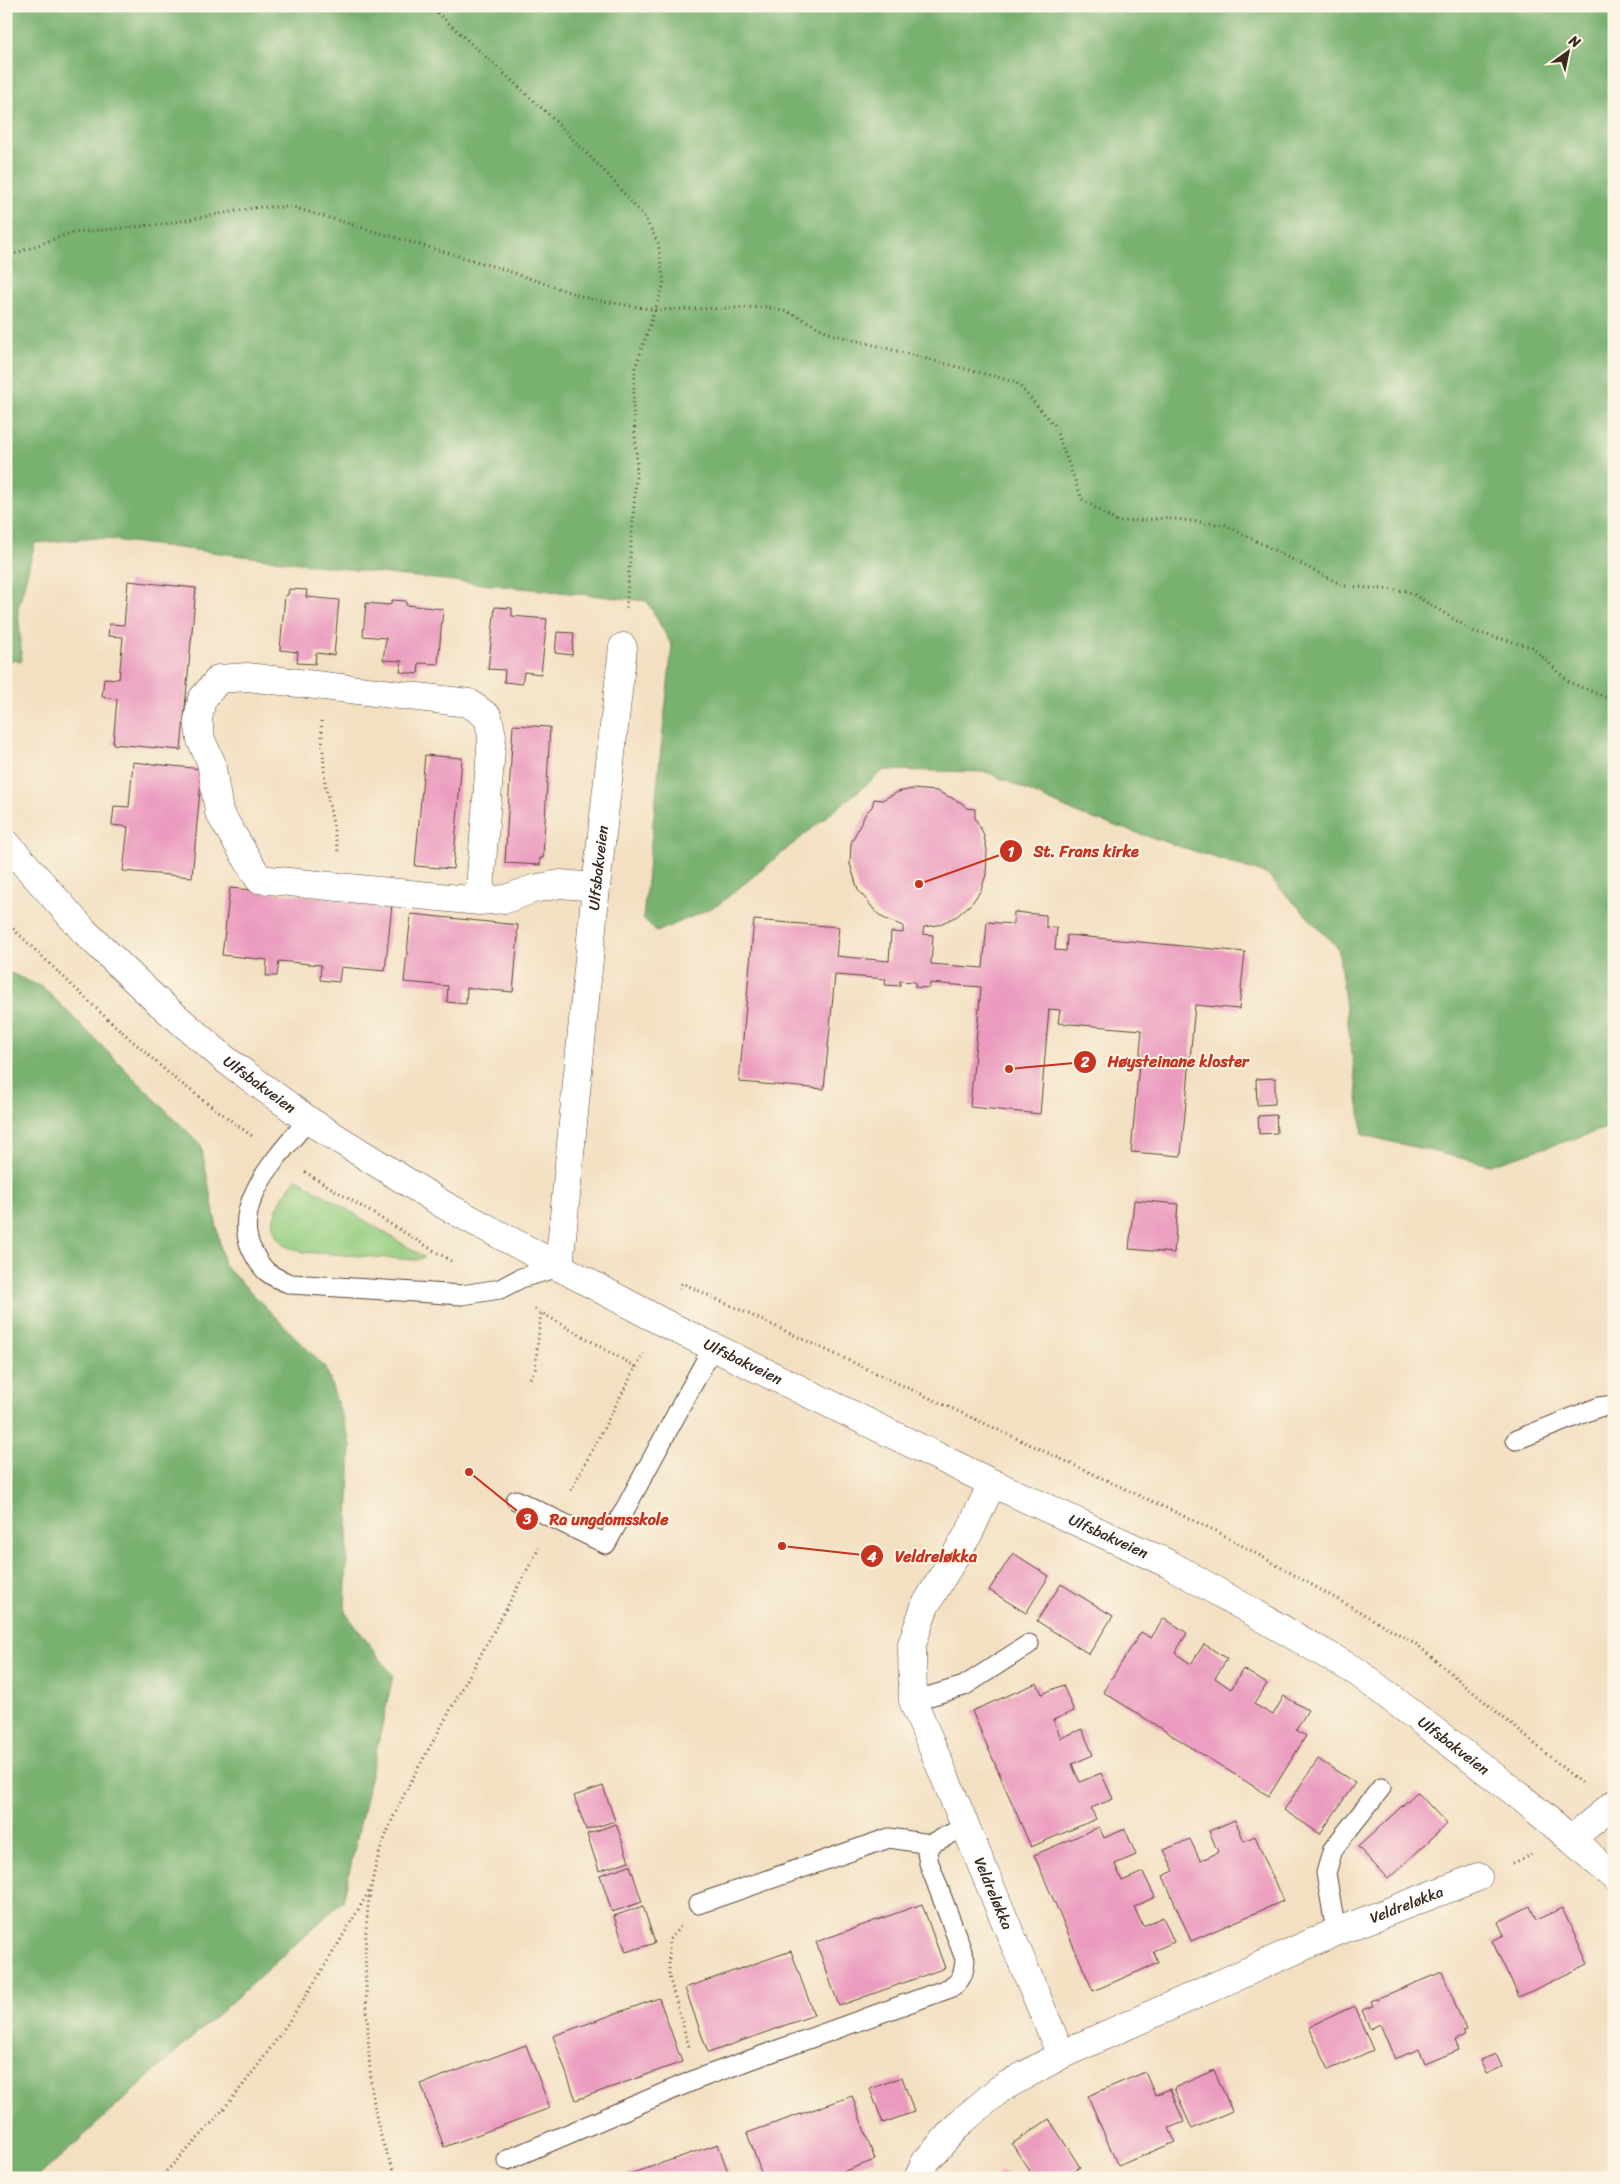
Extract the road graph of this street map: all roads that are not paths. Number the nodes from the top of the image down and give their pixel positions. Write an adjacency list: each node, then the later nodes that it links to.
1 (623, 647): 3 (street, Ulfsbakveien)
2 (6, 843): 5 (street, Ulfsbakveien)
3 (596, 887): 4 (street); 6 (street, Ulfsbakveien)
4 (479, 901): 4 (street)
5 (308, 1120): 6 (street, Ulfsbakveien); 6 (lane)
6 (559, 1267): 7 (street, Ulfsbakveien)
7 (713, 1347): 10 (street, Ulfsbakveien); 11 (lane)
8 (1614, 1405): 9 (lane)
9 (1516, 1440)
10 (992, 1483): 13 (street, Veldreløkka); 17 (street, Ulfsbakveien)
11 (516, 1500)
12 (1029, 1644): 13 (lane)
13 (913, 1701): 16 (street, Veldreløkka)
14 (1381, 1788): 22 (lane)
15 (1614, 1804): 17 (street)
16 (967, 1826): 18 (lane); 23 (street, Veldreløkka)
17 (1571, 1839): 20 (street, Ulfsbakveien)
18 (930, 1844): 21 (lane); 24 (lane)
19 (1478, 1876): 22 (street, Veldreløkka)
20 (1614, 1877)
21 (698, 1904)
22 (1336, 1932): 23 (street, Veldreløkka)
23 (1061, 2055): 25 (street, Veldreløkka)
24 (507, 2160)
25 (918, 2178)

